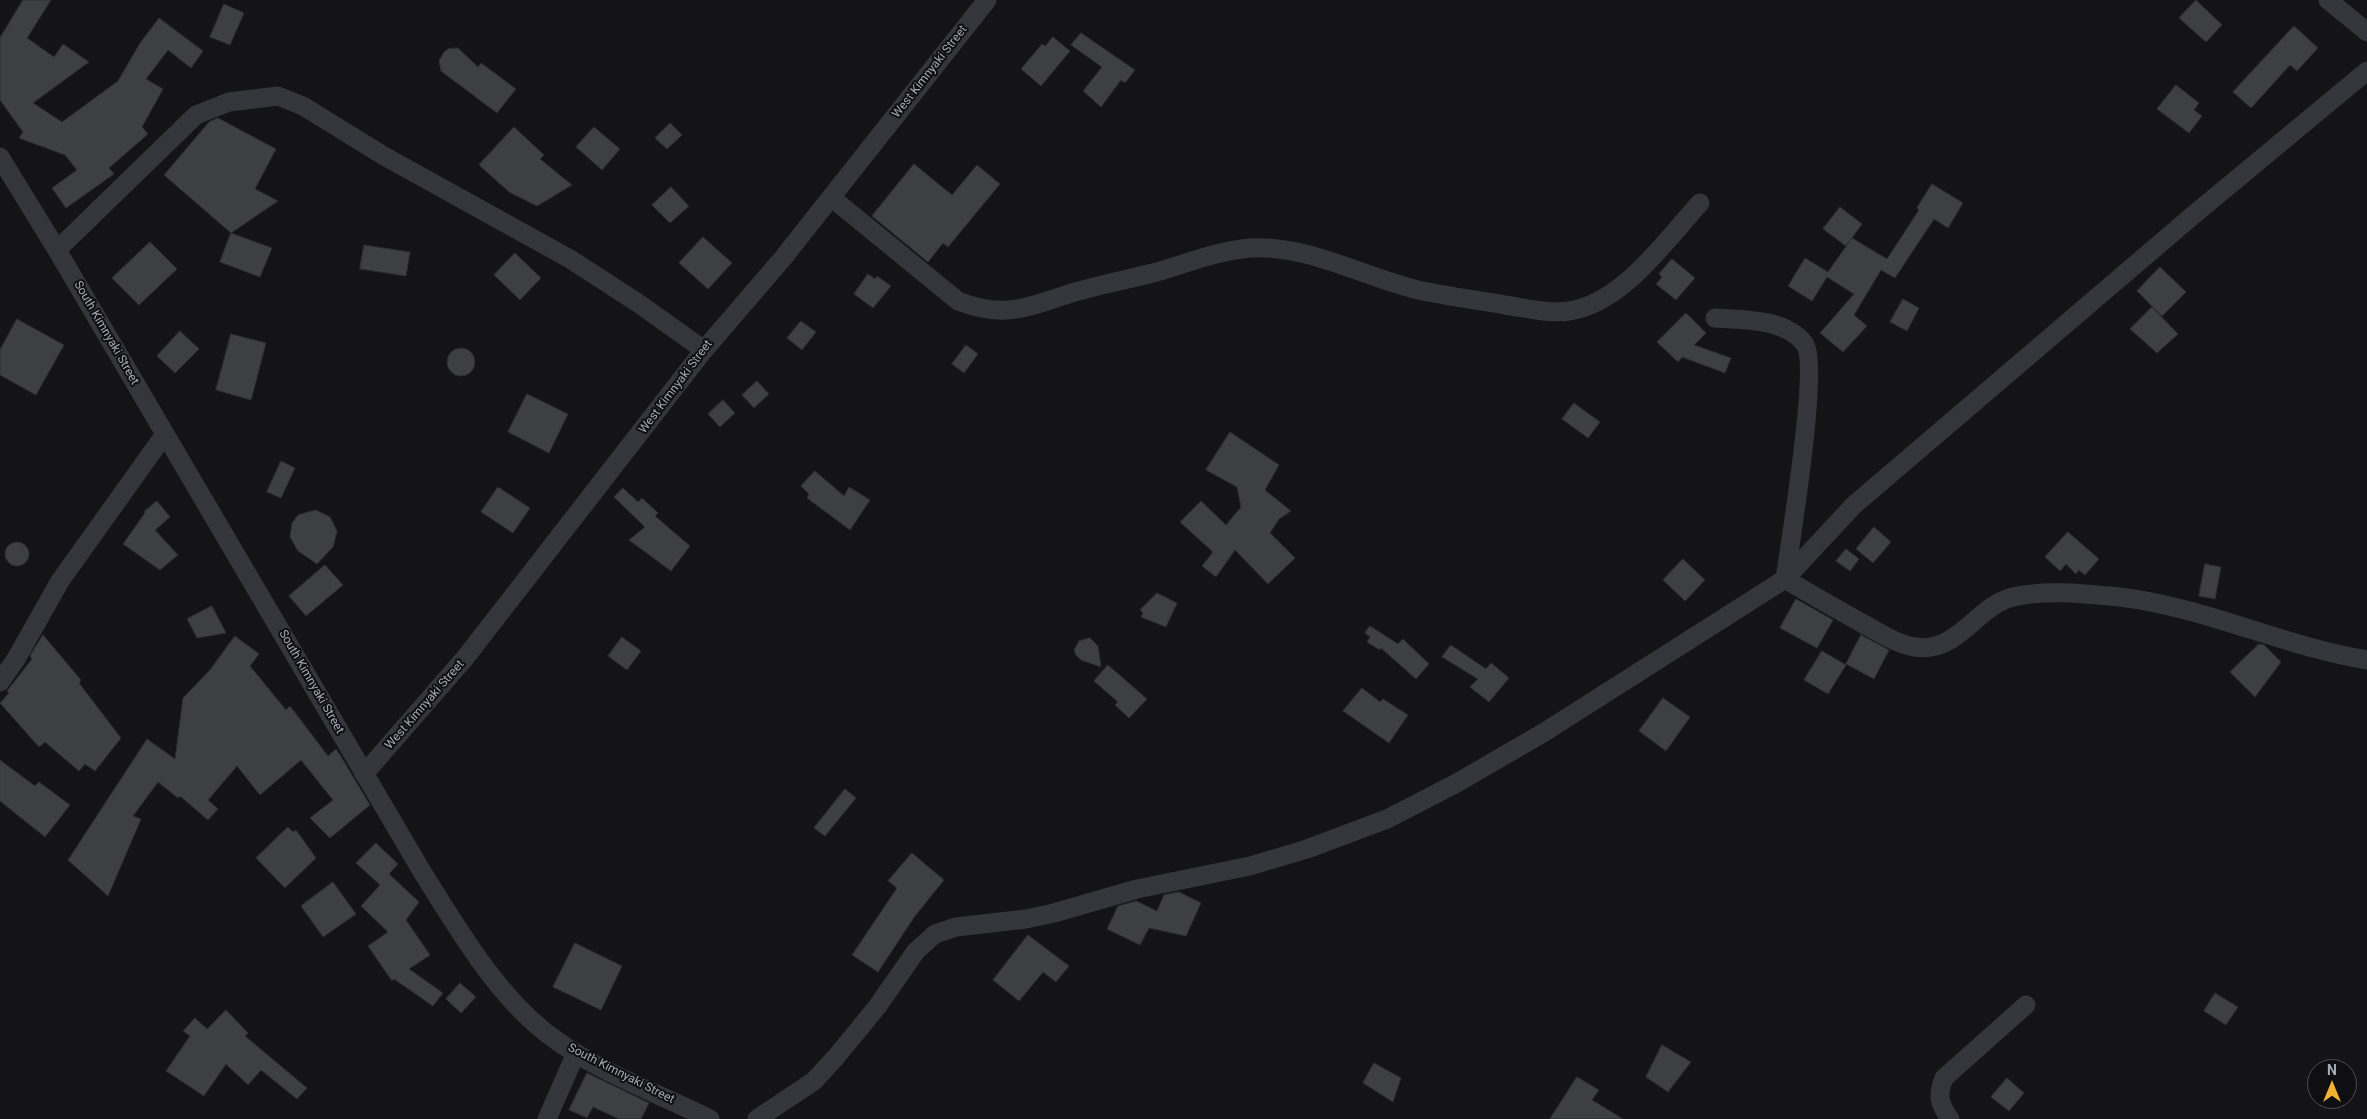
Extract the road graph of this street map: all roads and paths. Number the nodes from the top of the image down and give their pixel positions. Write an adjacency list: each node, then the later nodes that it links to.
1 (987, 0): 6 (street, West Kimnyaki Street)
2 (2328, 0): 3 (street)
3 (2367, 32)
4 (2367, 70): 12 (street)
5 (0, 158): 8 (street, South Kimnyaki Street)
6 (832, 198): 7 (street); 10 (street, West Kimnyaki Street)
7 (1700, 203)
8 (57, 250): 10 (street); 11 (street, South Kimnyaki Street)
9 (1715, 318): 12 (street)
10 (704, 350): 15 (street, West Kimnyaki Street)
11 (165, 434): 14 (street); 15 (street, South Kimnyaki Street)
12 (1785, 579): 13 (street); 20 (street)
13 (2367, 660)
14 (0, 682)
15 (364, 774): 17 (street, South Kimnyaki Street)
16 (2026, 1005): 21 (street)
17 (576, 1053): 18 (street); 19 (street, South Kimnyaki Street)
18 (546, 1119)
19 (710, 1119)
20 (757, 1119)
21 (1950, 1119)

